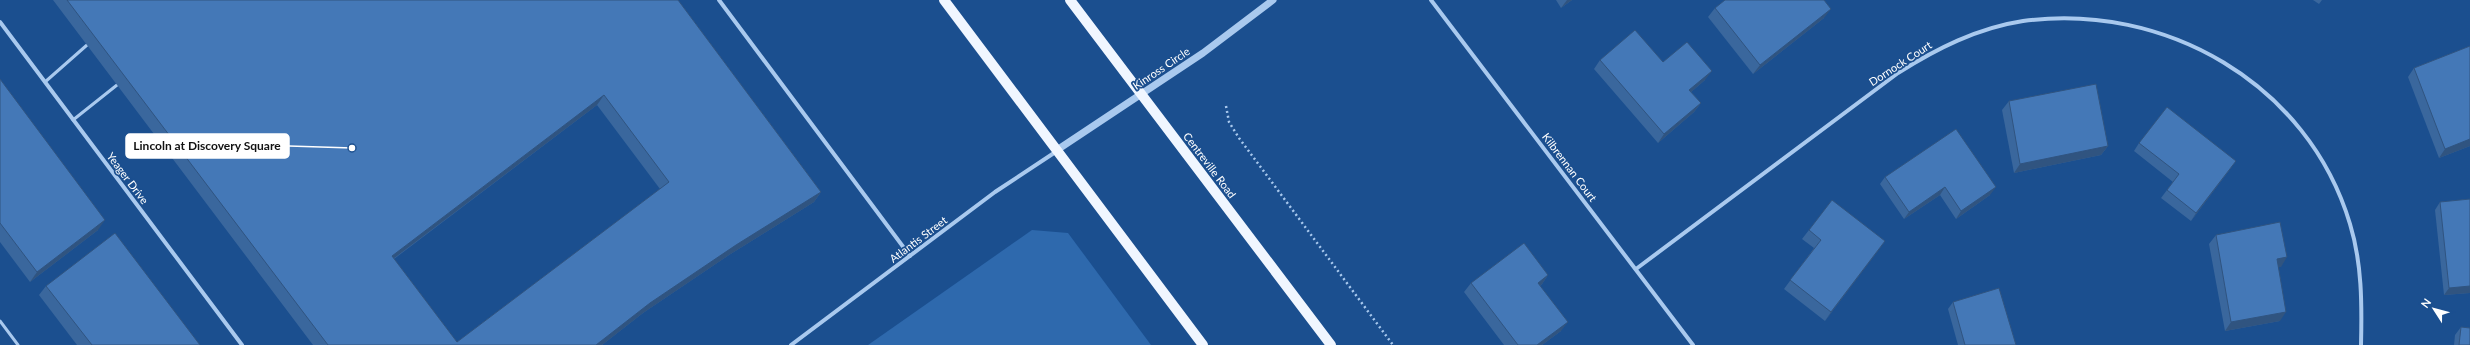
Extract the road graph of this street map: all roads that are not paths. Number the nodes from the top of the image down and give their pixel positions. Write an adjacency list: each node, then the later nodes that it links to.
1 (719, 0): 13 (street)
2 (944, 0): 12 (main road)
3 (1070, 0): 10 (main road, Centreville Road)
4 (1273, 0): 10 (street, Kinross Circle)
5 (1431, 0): 14 (street, Kilbrennan Court)
6 (0, 22): 8 (street, Yeager Drive)
7 (87, 45): 8 (lane)
8 (45, 82): 11 (street, Yeager Drive)
9 (117, 85): 11 (lane)
10 (1142, 94): 12 (street, Kinross Circle); 20 (main road, Centreville Road)
11 (73, 120): 17 (street, Yeager Drive)
12 (1057, 150): 13 (street, Atlantis Street); 19 (main road)
13 (910, 256): 18 (street, Atlantis Street)
14 (1636, 269): 21 (street, Kilbrennan Court); 22 (street, Dornock Court)
15 (0, 321): 16 (lane)
16 (18, 345)
17 (242, 345)
18 (791, 345)
19 (1203, 345)
20 (1331, 345)
21 (1693, 345)
22 (2361, 345)

